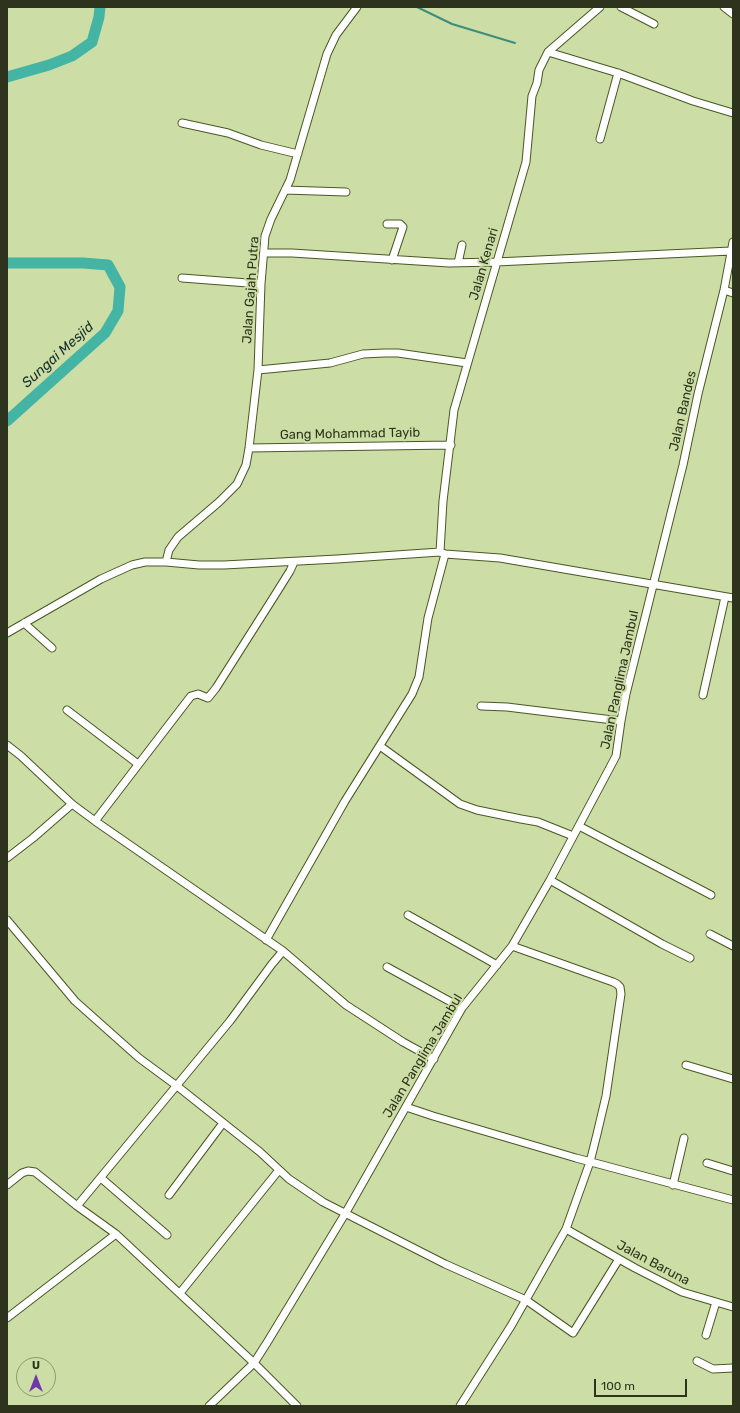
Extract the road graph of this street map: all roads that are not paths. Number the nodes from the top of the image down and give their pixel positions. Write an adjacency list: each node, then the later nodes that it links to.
1 (357, 7): 12 (street, Jalan Gajah Putra)
2 (600, 7): 7 (street, Jalan Kenari)
3 (621, 7): 6 (street)
4 (724, 7): 5 (street)
5 (733, 14)
6 (654, 24)
7 (548, 52): 8 (street); 21 (street, Jalan Kenari)
8 (618, 73): 9 (street); 11 (street)
9 (733, 113)
10 (182, 123): 12 (street)
11 (600, 139)
12 (298, 154): 13 (street, Jalan Gajah Putra)
13 (285, 190): 14 (street); 19 (street, Jalan Gajah Putra)
14 (346, 192)
15 (388, 224): 20 (street)
16 (733, 242): 18 (street, Jalan Bandes)
17 (462, 245): 22 (street)
18 (731, 251): 21 (street); 25 (street, Jalan Bandes)
19 (264, 253): 20 (street); 24 (street, Jalan Gajah Putra)
20 (392, 260): 22 (street)
21 (496, 262): 22 (street); 27 (street, Jalan Kenari)
22 (458, 263)
23 (182, 278): 24 (street)
24 (261, 284): 28 (street, Jalan Gajah Putra)
25 (724, 290): 26 (street); 34 (street, Jalan Bandes)
26 (733, 293)
27 (467, 363): 28 (street); 29 (street, Jalan Kenari)
28 (258, 370): 30 (street, Jalan Gajah Putra)
29 (451, 445): 30 (street, Gang Mohammad Tayib); 31 (street, Jalan Kenari)
30 (249, 448): 32 (street, Jalan Gajah Putra)
31 (443, 553): 33 (street); 34 (street); 45 (street, Jalan Kenari)
32 (166, 562): 33 (street); 37 (street)
33 (294, 562): 46 (street)
34 (653, 585): 35 (street); 43 (street, Jalan Panglima Jambul)
35 (725, 597): 36 (street); 40 (street)
36 (733, 598)
37 (24, 624): 38 (street); 39 (street)
38 (7, 633)
39 (52, 648)
40 (703, 696)
41 (481, 706): 43 (street)
42 (67, 710): 46 (street)
43 (621, 721): 49 (street, Jalan Panglima Jambul)
44 (7, 745): 47 (street)
45 (380, 746): 50 (street); 57 (street, Jalan Kenari)
46 (138, 764): 48 (street)
47 (72, 804): 48 (street); 51 (street)
48 (95, 822): 57 (street)
49 (579, 826): 50 (street, Jalan Panglima Jambul); 53 (street)
50 (573, 836): 52 (street, Jalan Panglima Jambul)
51 (7, 858)
52 (550, 880): 58 (street, Jalan Panglima Jambul); 61 (street)
53 (711, 895)
54 (408, 915): 62 (street)
55 (7, 920): 68 (street)
56 (710, 934): 59 (street)
57 (266, 940): 60 (street)
58 (512, 946): 62 (street, Jalan Panglima Jambul); 72 (street)
59 (733, 946)
60 (283, 951): 65 (street); 68 (street)
61 (690, 958)
62 (496, 965): 64 (street, Jalan Panglima Jambul)
63 (387, 967): 64 (street)
64 (462, 1008): 65 (street, Jalan Panglima Jambul)
65 (434, 1059): 69 (street, Jalan Panglima Jambul)
66 (686, 1064): 67 (street)
67 (733, 1079)
68 (177, 1086): 70 (street); 76 (street)
69 (406, 1106): 72 (street); 82 (street, Jalan Panglima Jambul)
70 (223, 1123): 74 (street); 79 (street)
71 (684, 1138): 78 (street)
72 (590, 1162): 78 (street); 83 (street)
73 (707, 1163): 75 (street)
74 (279, 1170): 82 (street); 87 (street)
75 (733, 1171)
76 (101, 1178): 81 (street); 85 (street)
77 (7, 1185): 81 (street)
78 (673, 1185): 80 (street)
79 (169, 1195)
80 (733, 1200)
81 (77, 1206): 84 (street)
82 (345, 1214): 88 (street); 94 (street, Jalan Panglima Jambul)
83 (566, 1229): 86 (street, Jalan Baruna); 88 (street)
84 (116, 1234): 87 (street); 91 (street)
85 (167, 1235)
86 (619, 1259): 88 (street); 89 (street, Jalan Baruna)
87 (180, 1294): 94 (street)
88 (526, 1300): 98 (street)
89 (716, 1302): 90 (street, Jalan Baruna); 92 (street)
90 (733, 1307)
91 (7, 1318)
92 (706, 1335)
93 (697, 1361): 95 (street)
94 (254, 1363): 96 (street, Jalan Panglima Jambul); 97 (street)
95 (733, 1368)
96 (209, 1406)
97 (298, 1406)
98 (460, 1406)

